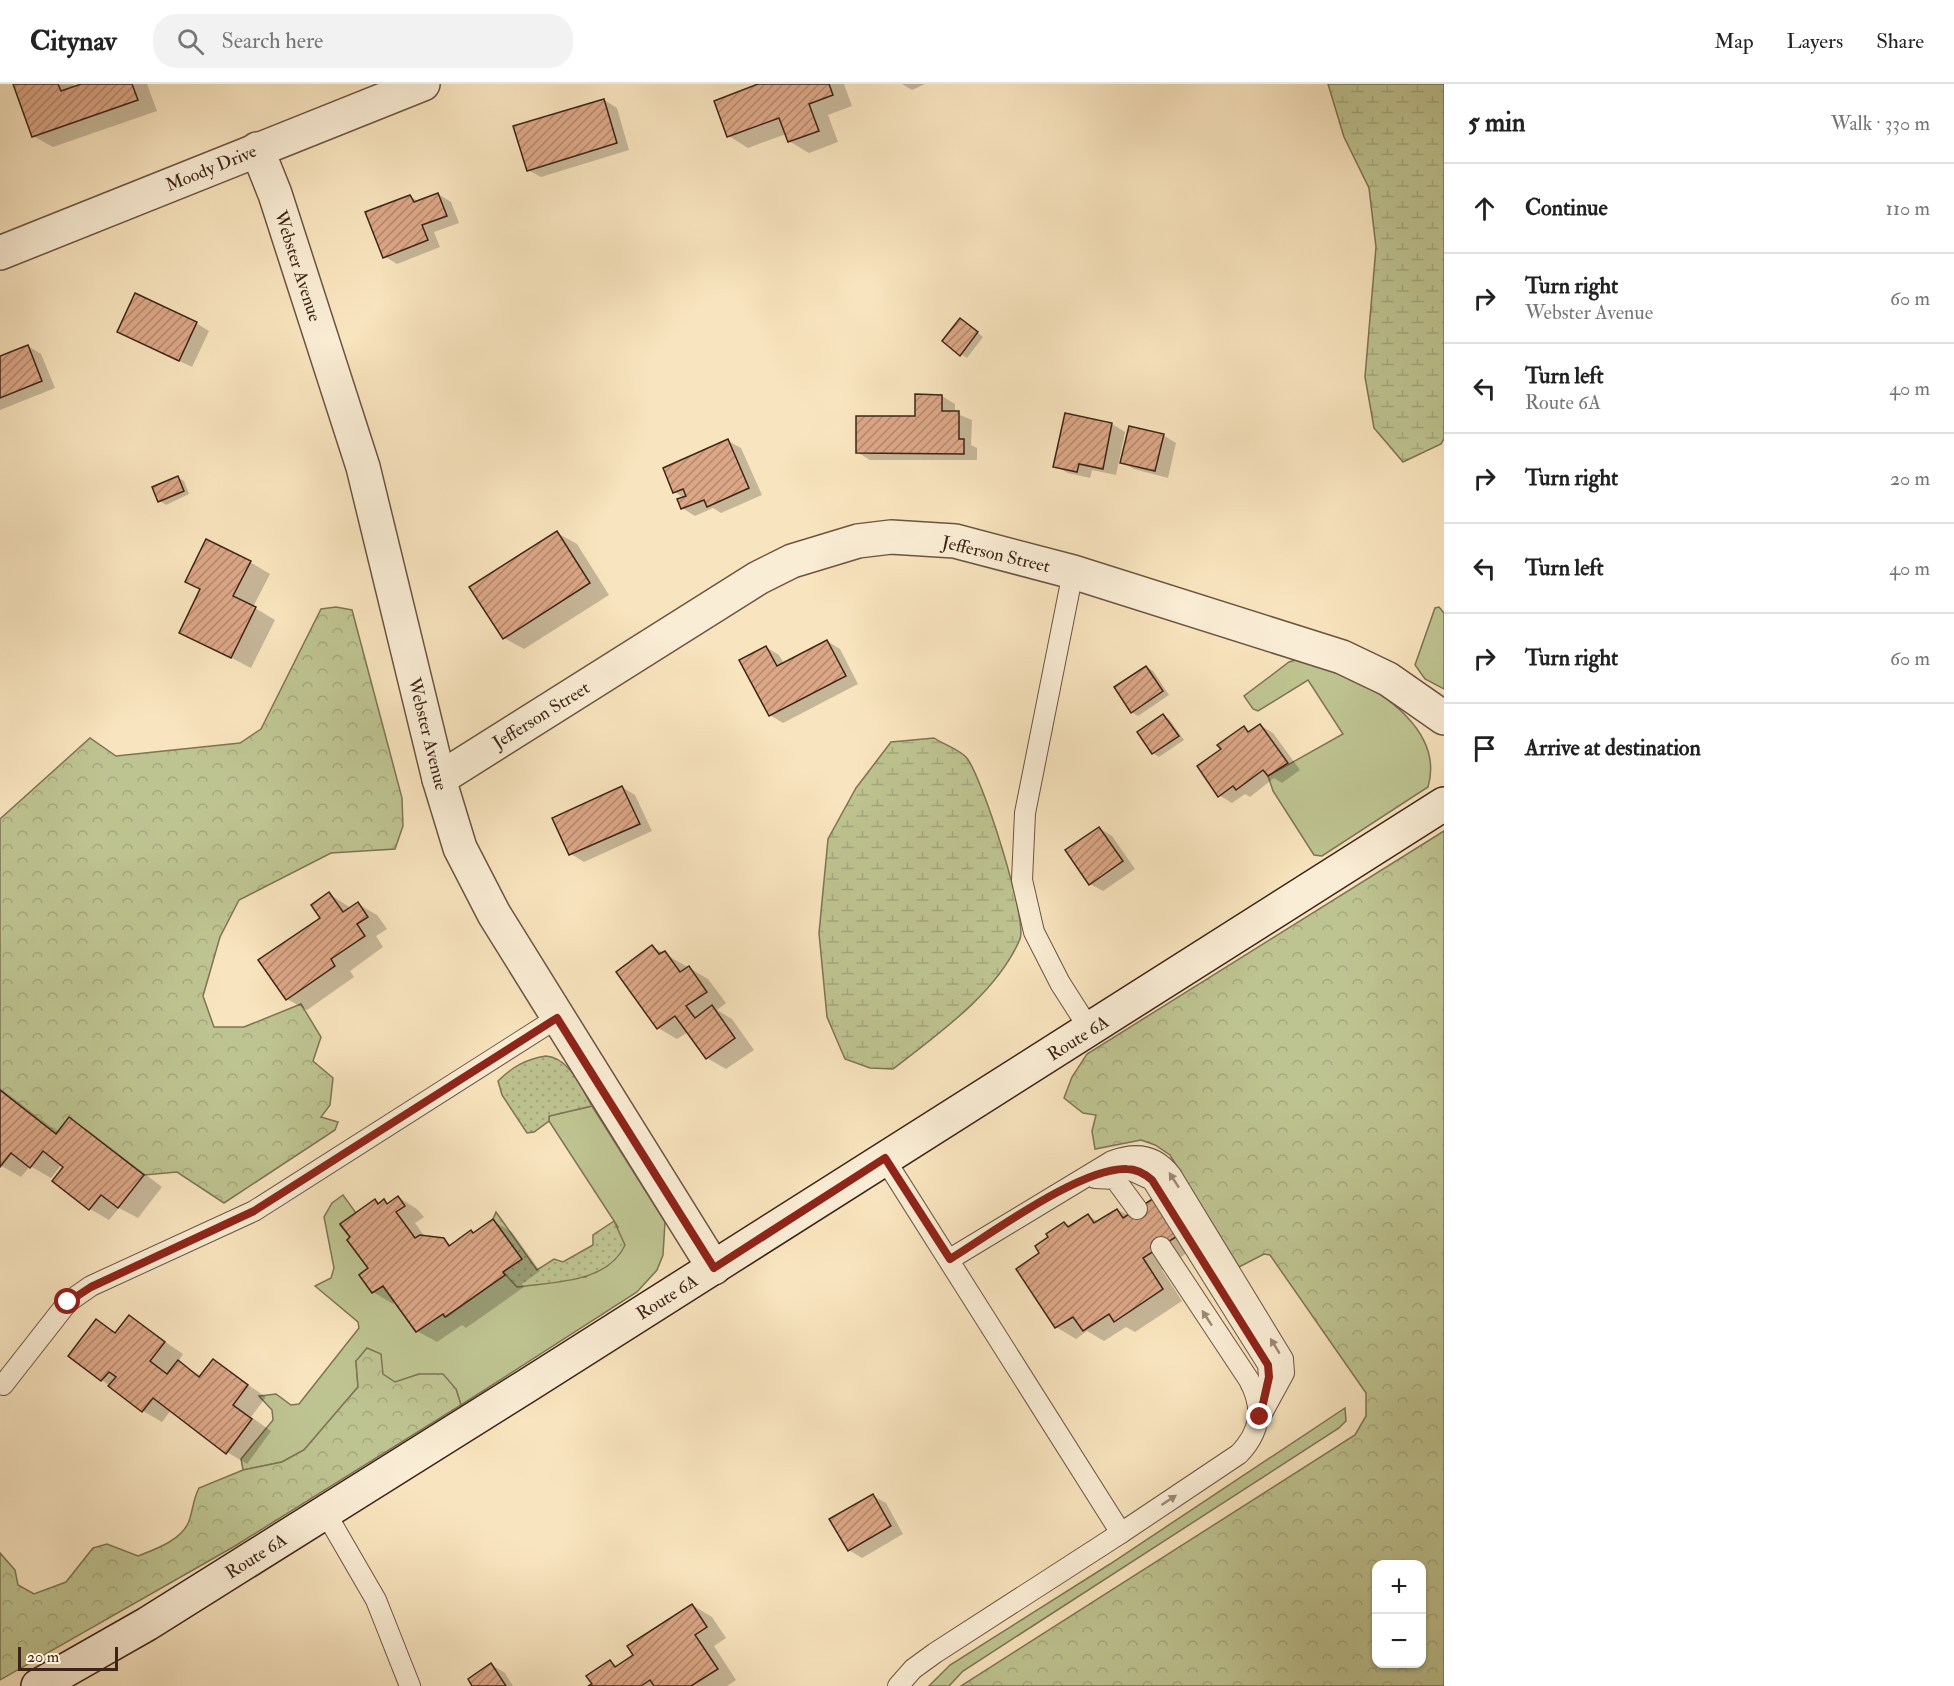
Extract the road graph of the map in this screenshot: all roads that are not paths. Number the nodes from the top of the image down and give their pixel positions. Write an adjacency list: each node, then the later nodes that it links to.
1 (423, 84): 2 (street, Moody Drive)
2 (257, 149): 3 (street, Moody Drive); 6 (street, Webster Avenue)
3 (0, 253)
4 (1073, 572): 5 (street, Jefferson Street); 6 (street, Jefferson Street); 9 (lane)
5 (1444, 718)
6 (439, 779): 8 (street, Webster Avenue)
7 (1444, 804): 9 (street, Route 6A)
8 (557, 1018): 15 (street, Webster Avenue); 16 (lane)
9 (1090, 1030): 10 (street, Route 6A)
10 (885, 1158): 14 (lane); 15 (street, Route 6A)
11 (1078, 1180): 12 (lane); 14 (lane); 17 (lane, one-way to 11)
12 (1137, 1209)
13 (1161, 1246): 17 (lane, one-way to 13)
14 (950, 1259): 19 (lane)
15 (714, 1268): 18 (street, Route 6A)
16 (3, 1385)
17 (1260, 1417): 19 (lane, one-way to 17)
18 (325, 1512): 20 (street, Route 6A); 21 (lane)
19 (1120, 1533): 22 (lane)
20 (38, 1686)
21 (410, 1686)
22 (898, 1686)

